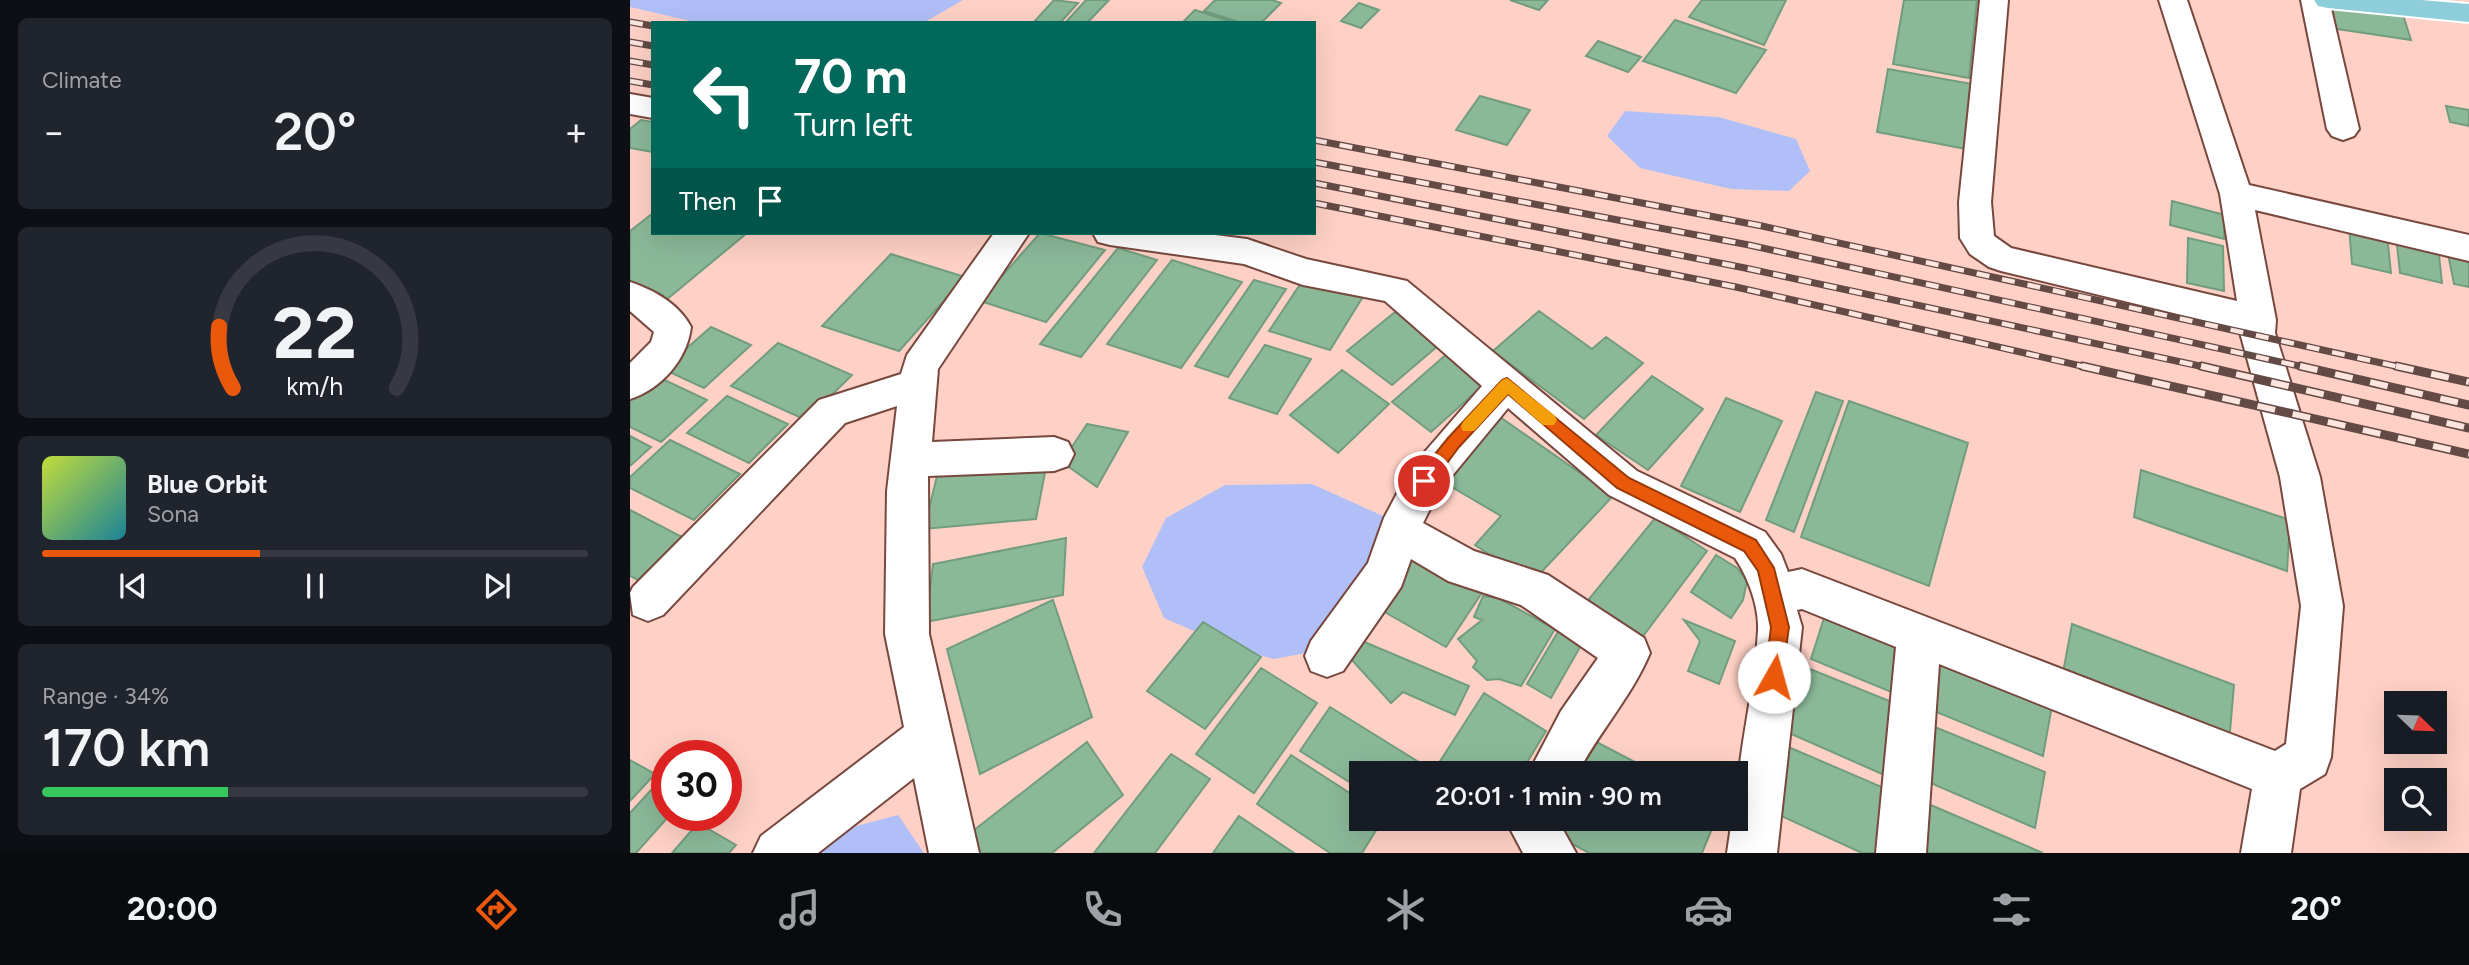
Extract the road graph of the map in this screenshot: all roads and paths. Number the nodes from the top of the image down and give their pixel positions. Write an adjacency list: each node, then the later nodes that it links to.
1 (1994, 0): 14 (street)
2 (2173, 0): 9 (street)
3 (2315, 0): 8 (street)
4 (2328, 0): 5 (main road)
5 (2469, 13)
6 (630, 104): 7 (street)
7 (651, 108)
8 (2343, 129)
9 (2236, 194): 12 (street); 14 (street)
10 (1011, 235): 16 (street)
11 (1124, 235): 17 (street)
12 (2469, 248)
13 (630, 296): 15 (street)
14 (2258, 320): 27 (street)
15 (630, 384)
16 (917, 384): 19 (street); 22 (street)
17 (1507, 384): 20 (street); 21 (street)
18 (1054, 454): 19 (street)
19 (911, 460): 25 (street)
20 (1401, 531): 24 (street); 26 (street)
21 (1772, 596): 23 (street); 32 (street)
22 (648, 601)
23 (1919, 637): 27 (street); 33 (street)
24 (1327, 656)
25 (929, 737): 29 (street); 30 (street)
26 (1558, 761)
27 (2278, 776): 34 (street)
28 (1537, 831): 31 (street)
29 (778, 853)
30 (954, 853)
31 (1551, 853)
32 (1752, 853)
33 (1901, 853)
34 (2266, 853)

